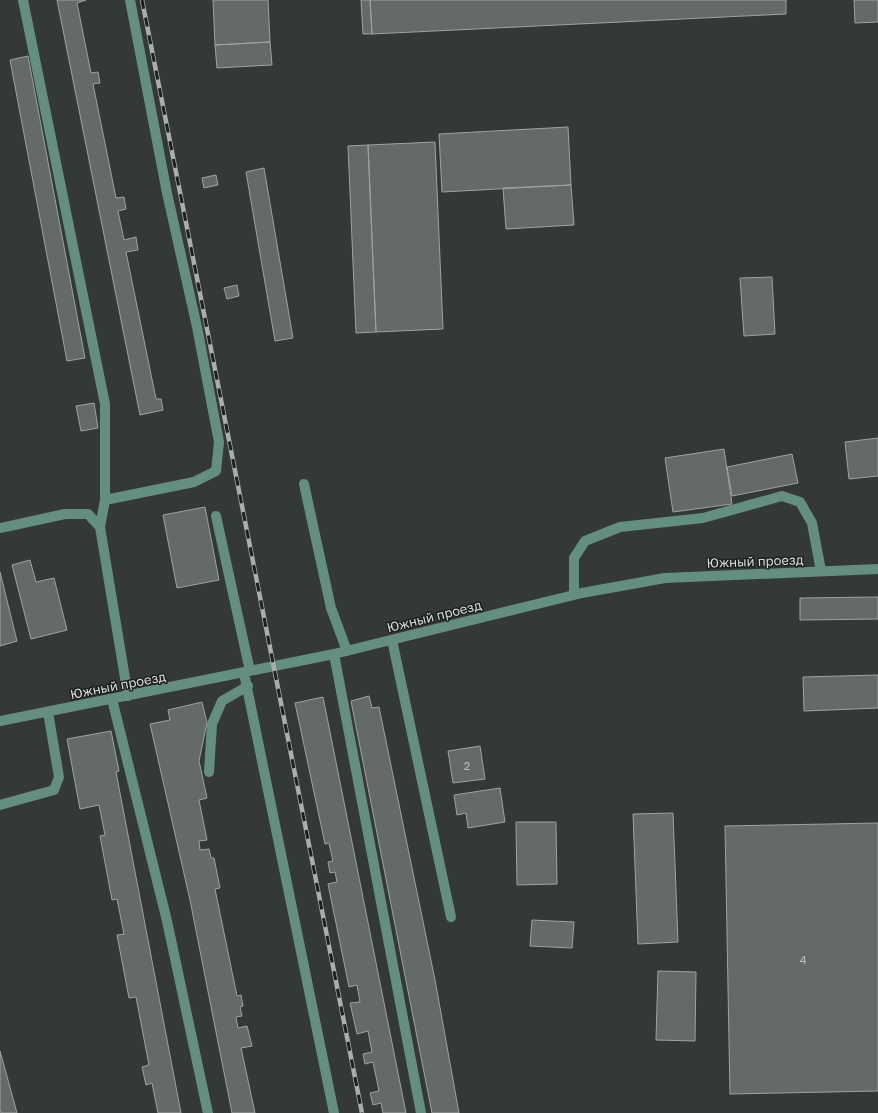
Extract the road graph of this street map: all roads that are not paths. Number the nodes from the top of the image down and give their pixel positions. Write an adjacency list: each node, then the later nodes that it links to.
1 (23, 0): 4 (street)
2 (130, 0): 4 (street)
3 (304, 484): 12 (street)
4 (105, 500): 6 (street)
5 (216, 516): 14 (street)
6 (100, 527): 7 (street); 16 (street)
7 (0, 528)
8 (878, 569): 9 (street, Южный проезд)
9 (821, 571): 10 (street, Южный проезд); 10 (street)
10 (574, 595): 11 (street, Южный проезд)
11 (392, 640): 12 (street, Южный проезд); 22 (street)
12 (347, 651): 13 (street, Южный проезд)
13 (334, 654): 14 (street, Южный проезд); 25 (street)
14 (247, 672): 15 (street); 16 (street, Южный проезд)
15 (248, 686): 20 (street); 24 (street)
16 (128, 696): 17 (street, Южный проезд)
17 (112, 699): 18 (street, Южный проезд); 23 (street)
18 (48, 712): 19 (street, Южный проезд); 21 (street)
19 (0, 721)
20 (209, 772)
21 (0, 805)
22 (451, 917)
23 (208, 1113)
24 (334, 1113)
25 (420, 1113)

